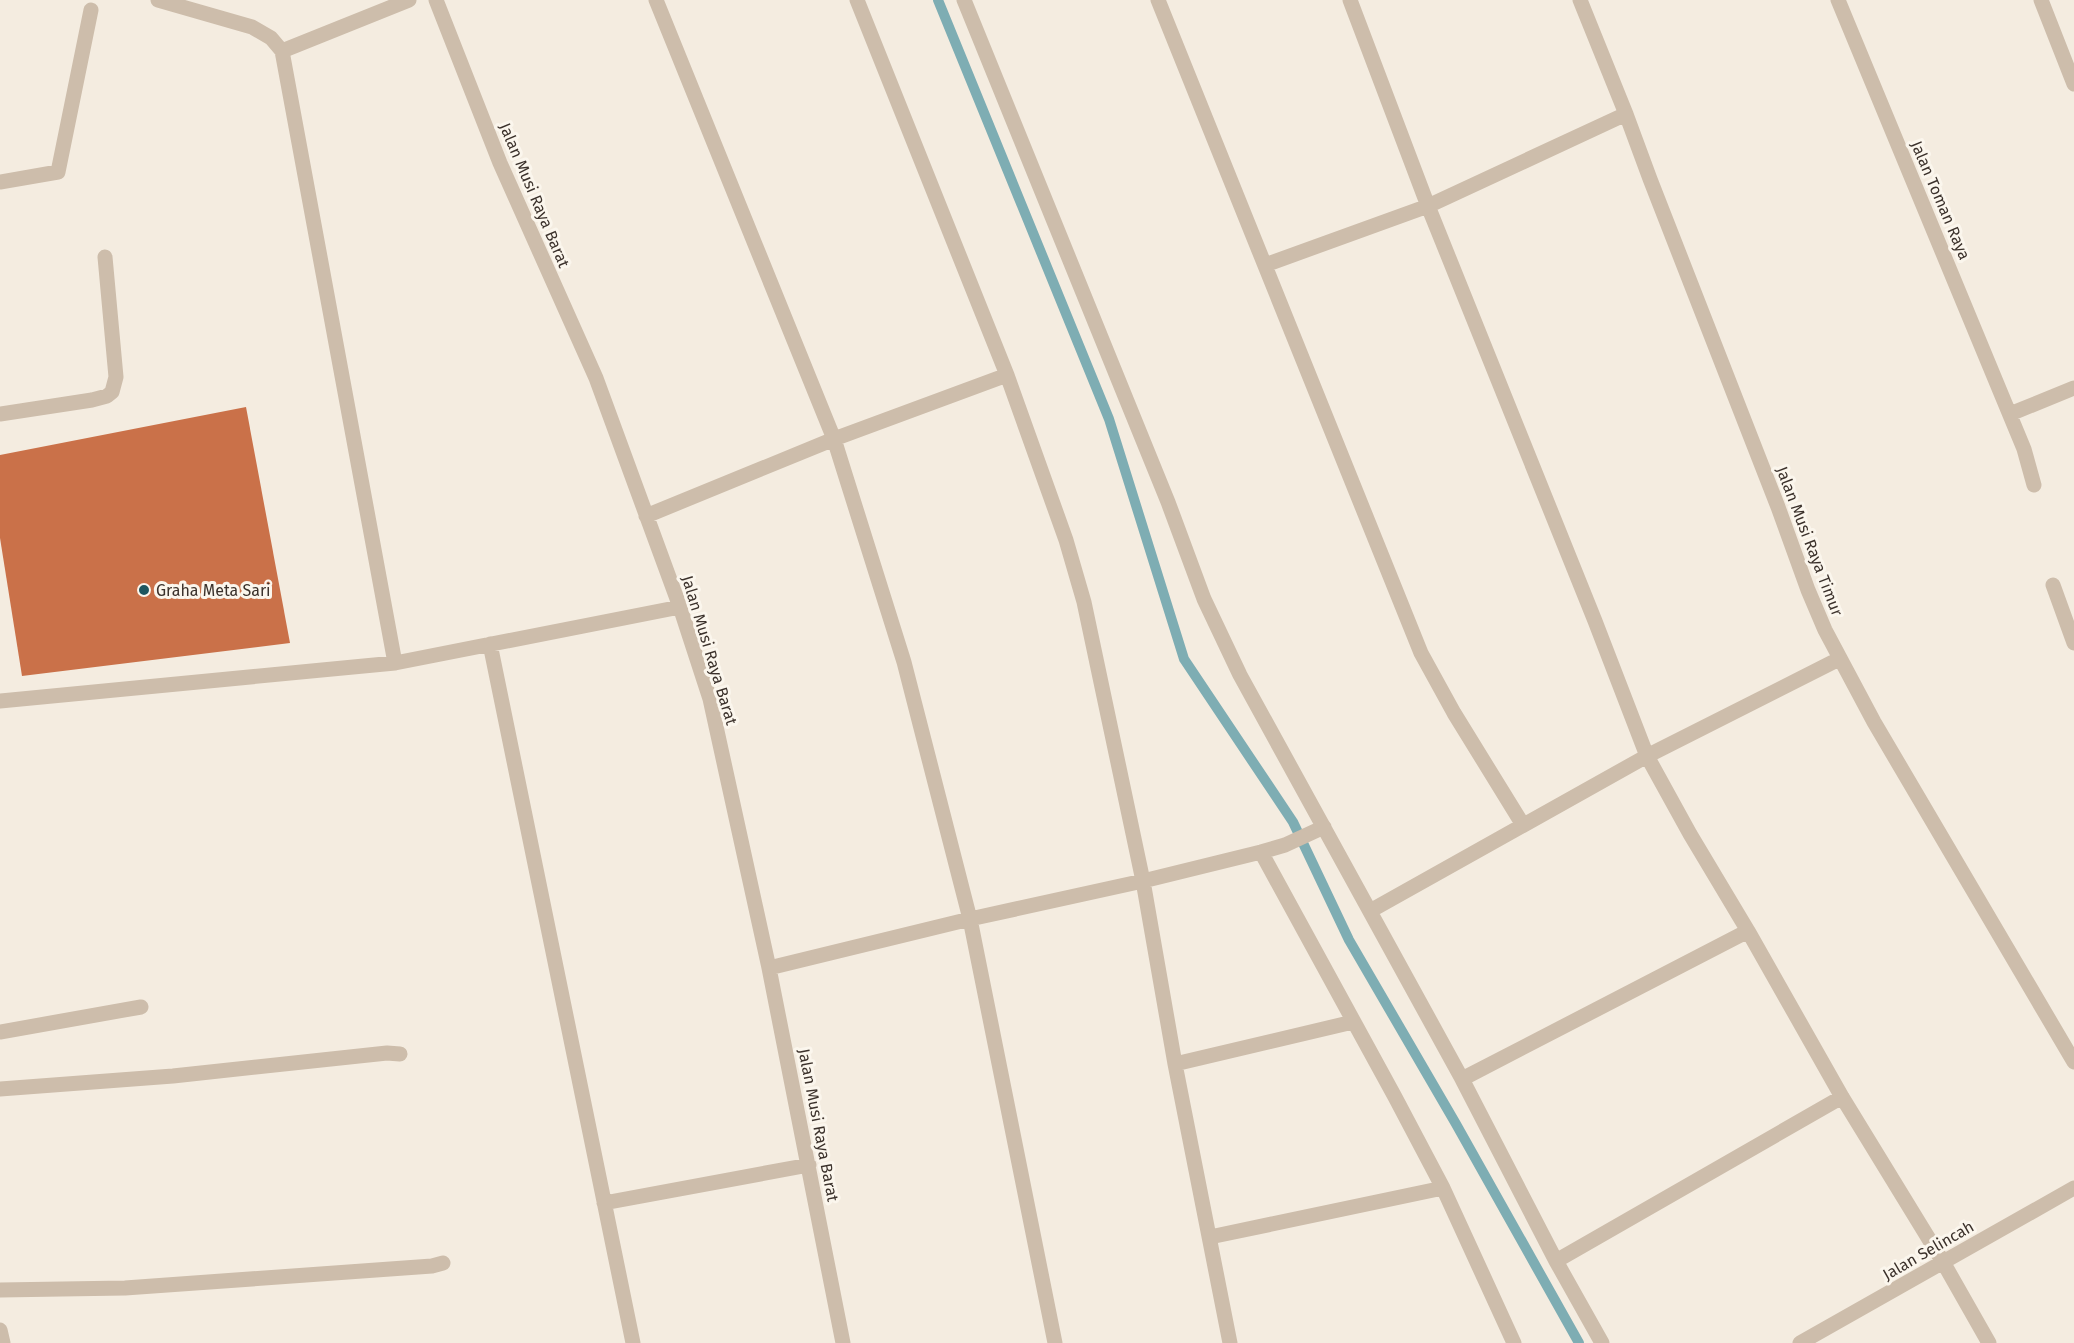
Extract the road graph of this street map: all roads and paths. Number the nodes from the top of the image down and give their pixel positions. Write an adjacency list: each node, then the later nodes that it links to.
1 (158, 0): 13 (street)
2 (409, 0): 13 (street)
3 (436, 0): 26 (street, Jalan Musi Raya Barat)
4 (656, 0): 24 (street)
5 (857, 0): 20 (street)
6 (964, 0): 36 (street)
7 (1158, 0): 19 (street)
8 (1350, 0): 17 (street)
9 (1580, 0): 15 (street, Jalan Musi Raya Timur)
10 (1838, 0): 23 (street, Jalan Toman Raya)
11 (2041, 0): 14 (street)
12 (91, 10): 16 (street)
13 (282, 51): 32 (street)
14 (2074, 84)
15 (1626, 114): 17 (street); 31 (street, Jalan Musi Raya Timur)
16 (0, 182)
17 (1428, 206): 19 (street); 34 (street)
18 (105, 257): 22 (street)
19 (1265, 265): 35 (street)
20 (1007, 375): 24 (street); 38 (street)
21 (2074, 388): 23 (street)
22 (0, 414)
23 (2010, 414): 25 (street, Jalan Toman Raya)
24 (834, 439): 26 (street); 40 (street)
25 (2034, 485)
26 (646, 516): 28 (street, Jalan Musi Raya Barat)
27 (2053, 585): 29 (street)
28 (680, 607): 30 (street); 42 (street, Jalan Musi Raya Barat)
29 (2074, 643)
30 (490, 644): 32 (street); 55 (street)
31 (1839, 659): 34 (street); 47 (street, Jalan Musi Raya Timur)
32 (395, 663): 33 (street)
33 (0, 701)
34 (1647, 756): 35 (street); 41 (street)
35 (1523, 825): 39 (street)
36 (1324, 827): 37 (street); 39 (street)
37 (1261, 852): 38 (street); 44 (street)
38 (1143, 881): 40 (street); 48 (street)
39 (1370, 911): 49 (street)
40 (970, 919): 42 (street); 65 (street)
41 (1748, 931): 49 (street); 51 (street)
42 (770, 969): 52 (street, Jalan Musi Raya Barat)
43 (141, 1008): 45 (street)
44 (1353, 1022): 48 (street); 53 (street)
45 (0, 1032)
46 (400, 1054): 50 (street)
47 (2074, 1062)
48 (1175, 1064): 56 (street)
49 (1462, 1079): 57 (street)
50 (0, 1089)
51 (1842, 1097): 57 (street); 58 (street)
52 (809, 1165): 55 (street); 64 (street, Jalan Musi Raya Barat)
53 (1443, 1188): 56 (street); 67 (street)
54 (2074, 1188): 58 (street, Jalan Selincah)
55 (603, 1203): 63 (street)
56 (1210, 1237): 66 (street)
57 (1556, 1261): 68 (street)
58 (1943, 1262): 69 (street, Jalan Selincah); 70 (street)
59 (443, 1263): 60 (street)
60 (0, 1290)
61 (0, 1330): 62 (street)
62 (3, 1343)
63 (633, 1343)
64 (843, 1343)
65 (1055, 1343)
66 (1230, 1343)
67 (1514, 1343)
68 (1602, 1343)
69 (1800, 1343)
70 (1989, 1343)

